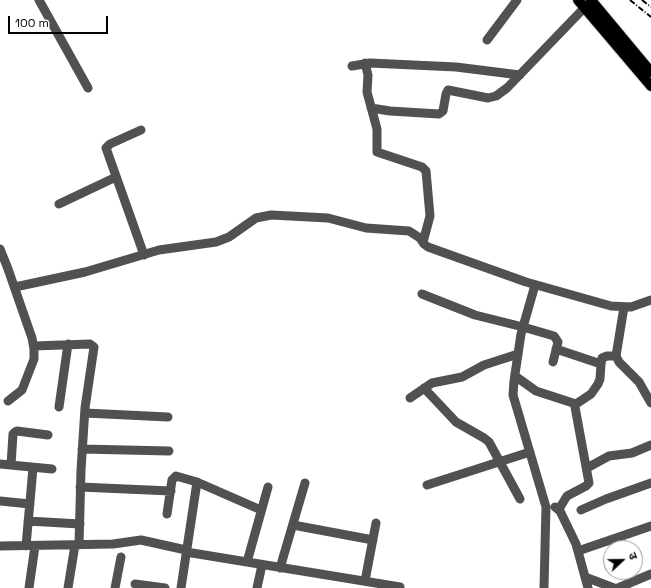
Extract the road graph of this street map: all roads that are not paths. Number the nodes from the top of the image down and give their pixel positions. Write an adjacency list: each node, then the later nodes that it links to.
1 (39, 0): 10 (street)
2 (517, 0): 4 (street)
3 (586, 2): 7 (main road); 8 (street); 9 (main road)
4 (486, 40)
5 (365, 63): 6 (street); 8 (street); 11 (street)
6 (352, 66)
7 (651, 72)
8 (520, 75): 11 (street)
9 (651, 86)
10 (88, 88)
11 (371, 108): 15 (street)
12 (141, 130): 13 (street)
13 (116, 177): 14 (street); 17 (street)
14 (59, 204)
15 (423, 242): 17 (street); 18 (street)
16 (0, 249): 19 (street)
17 (144, 255): 19 (street)
18 (535, 285): 22 (street); 23 (street)
19 (15, 288): 25 (street)
20 (422, 294): 23 (street)
21 (651, 300): 22 (street)
22 (624, 307): 28 (street)
23 (523, 326): 26 (street); 27 (street)
24 (68, 344): 25 (street); 38 (street); 39 (street)
25 (34, 346): 35 (street)
26 (556, 349): 29 (street); 30 (street)
27 (518, 354): 31 (street); 32 (street)
28 (616, 356): 30 (street); 33 (street)
29 (553, 362)
30 (601, 364): 37 (street)
31 (515, 376): 37 (street); 45 (street)
32 (424, 388): 34 (street); 46 (street)
33 (648, 393): 36 (street)
34 (410, 398)
35 (8, 401)
36 (651, 403)
37 (576, 404): 50 (street)
38 (59, 407)
39 (84, 413): 40 (street); 43 (street)
40 (168, 417)
41 (48, 435): 48 (street)
42 (651, 445): 50 (street)
43 (82, 449): 44 (street); 57 (street)
44 (169, 452)
45 (530, 452): 46 (street); 62 (street)
46 (500, 462): 55 (street); 59 (street)
47 (0, 464): 48 (street)
48 (11, 465): 49 (street)
49 (32, 468): 51 (street); 61 (street)
50 (587, 468): 63 (street)
51 (52, 469)
52 (197, 482): 58 (street); 64 (street); 76 (street)
53 (305, 483): 70 (street)
54 (651, 483): 65 (street)
55 (427, 485)
56 (268, 487): 64 (street)
57 (80, 488): 58 (street); 69 (street)
58 (171, 491): 66 (street)
59 (520, 499)
60 (0, 501): 61 (street)
61 (30, 504): 67 (street)
62 (546, 507): 63 (street); 93 (street)
63 (559, 509): 77 (street)
64 (261, 510): 79 (street)
65 (581, 510)
66 (167, 514)
67 (28, 521): 69 (street); 75 (street)
68 (376, 523): 72 (street)
69 (80, 524): 73 (street)
70 (293, 525): 72 (street); 81 (street)
71 (651, 526): 77 (street)
72 (373, 540): 84 (street)
73 (77, 545): 75 (street); 76 (street); 88 (street)
74 (0, 546): 75 (street)
75 (30, 546): 87 (street)
76 (186, 551): 79 (street); 91 (street)
77 (578, 551): 83 (street)
78 (121, 557): 89 (street)
79 (247, 562): 80 (street)
80 (262, 565): 81 (street); 92 (street)
81 (280, 568): 84 (street)
82 (651, 574): 96 (street)
83 (585, 577): 94 (street); 95 (street)
84 (366, 582): 86 (street)
85 (135, 584): 90 (street)
86 (400, 587)
87 (29, 588)
88 (68, 588)
89 (115, 588)
90 (165, 588)
91 (181, 588)
92 (257, 588)
93 (544, 588)
94 (588, 588)
95 (614, 588)
96 (618, 588)

